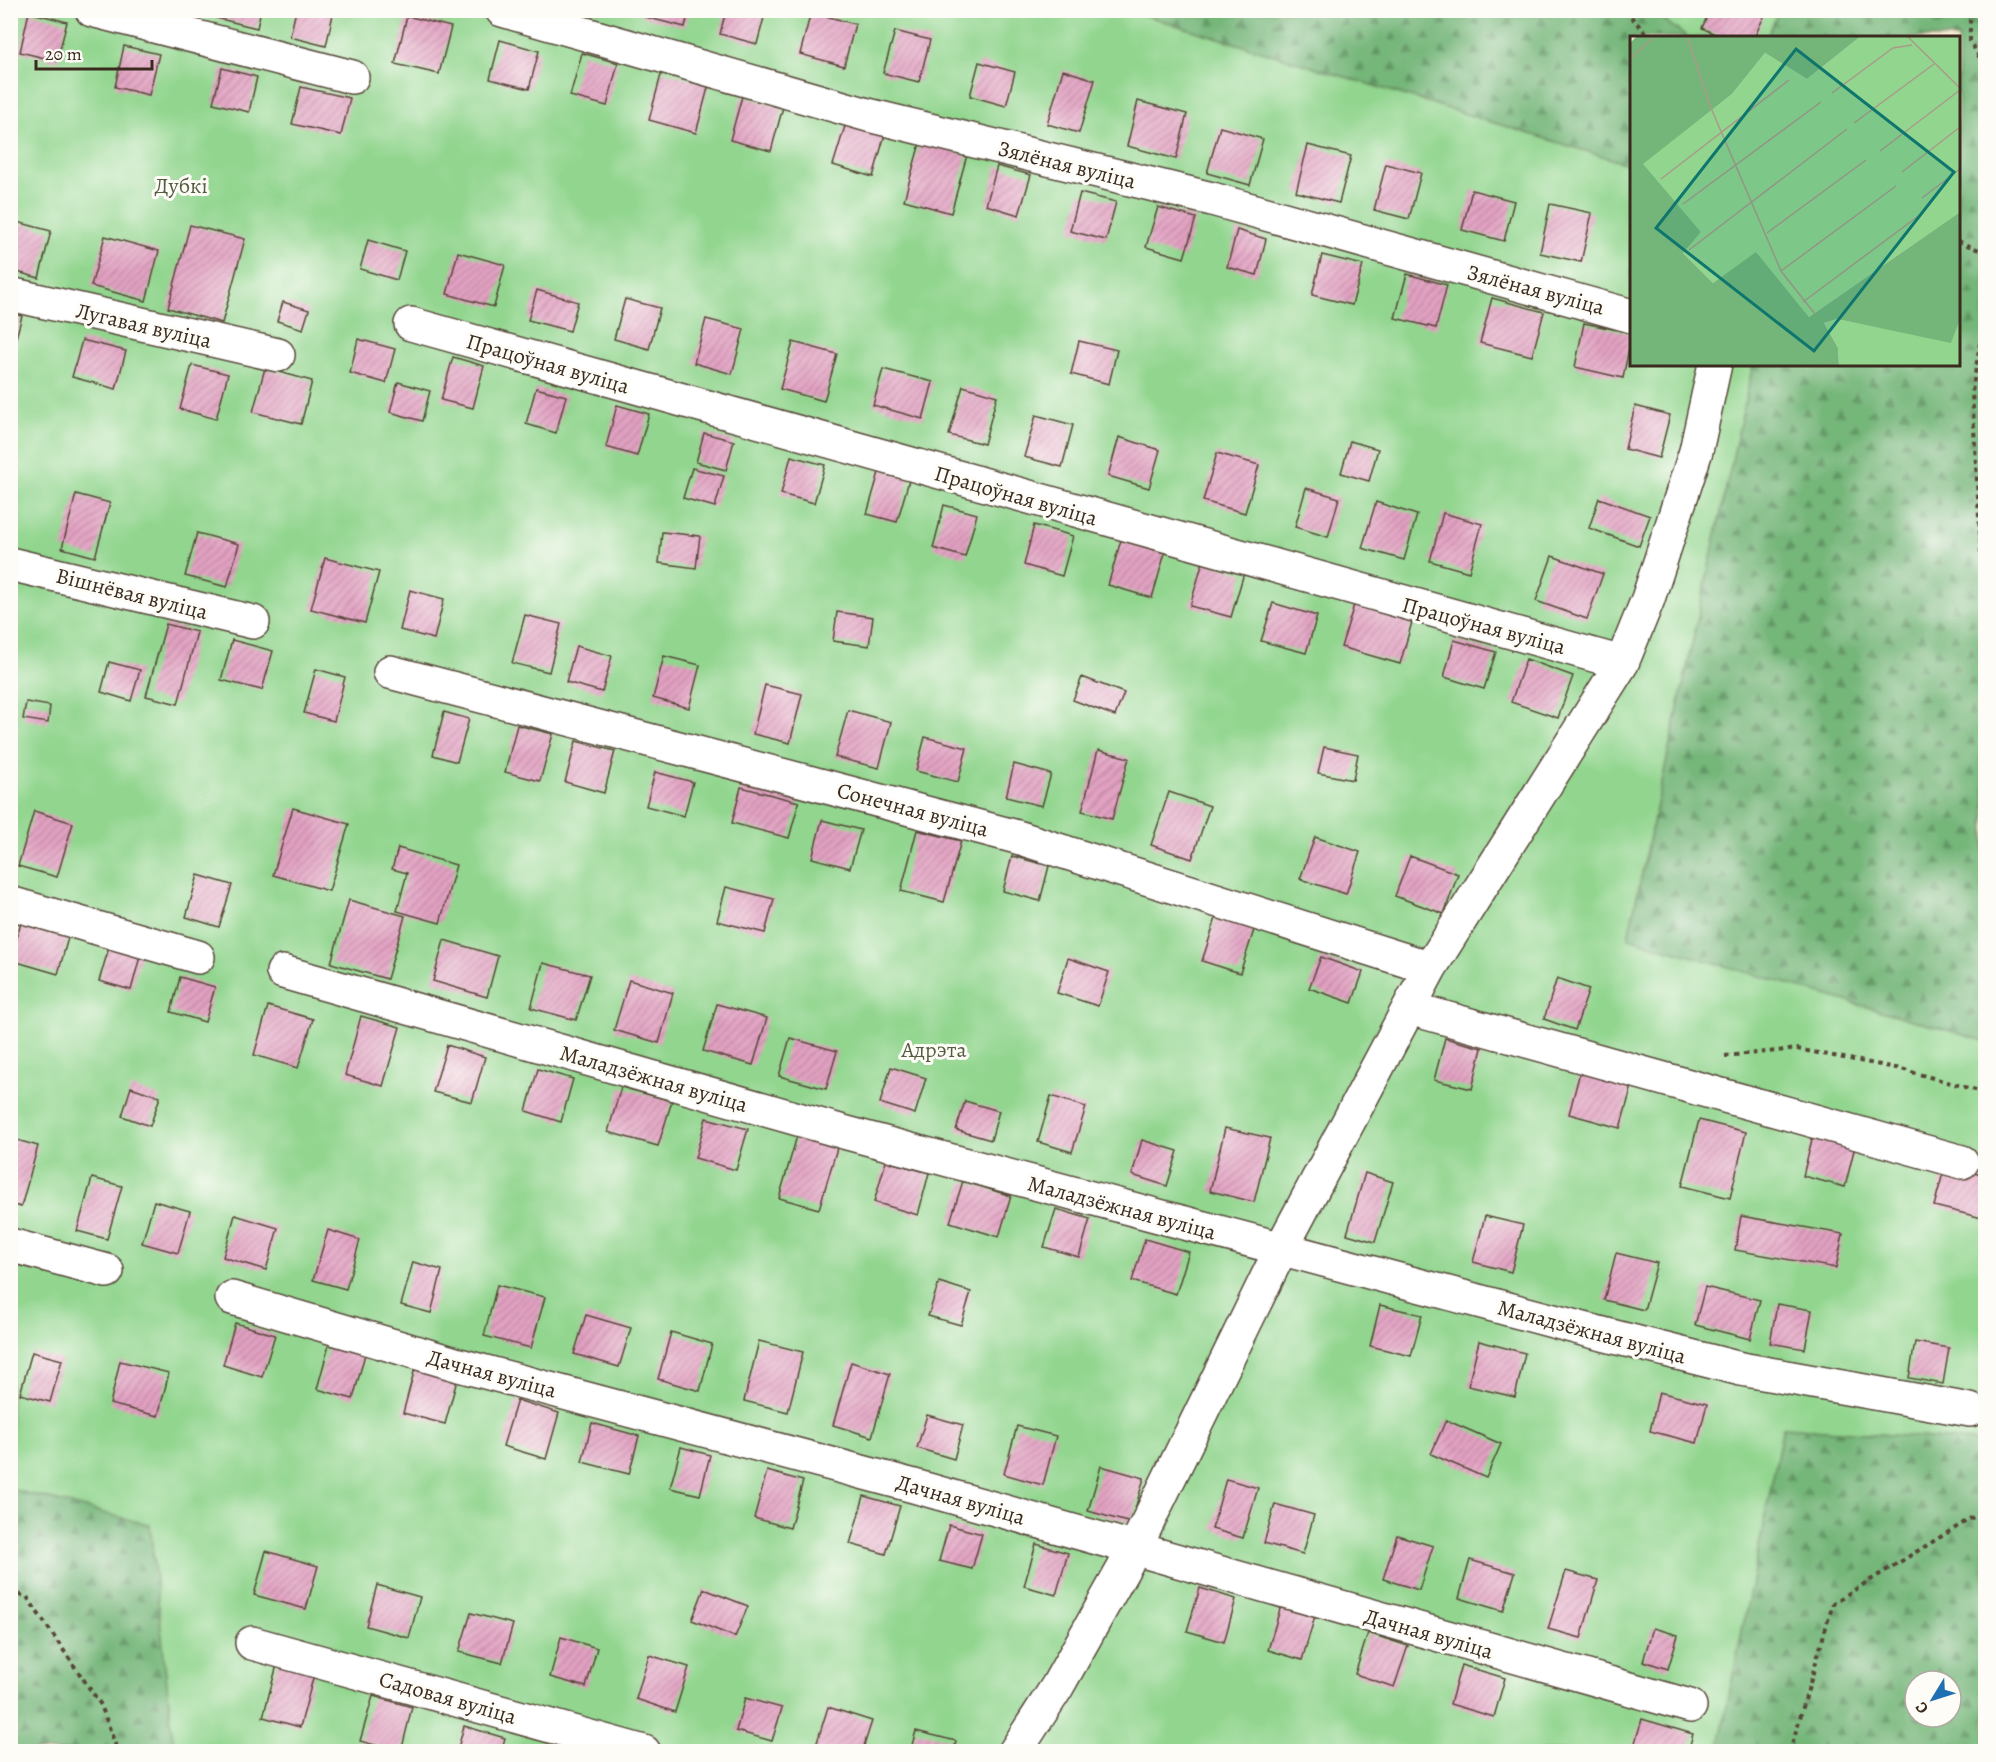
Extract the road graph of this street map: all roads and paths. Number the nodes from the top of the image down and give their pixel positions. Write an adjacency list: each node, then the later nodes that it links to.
1 (92, 10): 7 (street)
2 (502, 10): 12 (street, Зялёная вуліца)
3 (1625, 10): 5 (path)
4 (1970, 10): 6 (path)
5 (1648, 36)
6 (1986, 69)
7 (352, 77)
8 (1960, 241): 9 (path)
9 (1986, 253)
10 (10, 294): 14 (street, Лугавая вуліца)
11 (1986, 307): 17 (path)
12 (1630, 315)
13 (411, 324): 19 (street, Працоўная вуліца)
14 (278, 355)
15 (1714, 366): 19 (street)
16 (10, 564): 18 (street, Вішнёвая вуліца)
17 (1986, 573)
18 (253, 622)
19 (1622, 663): 23 (street)
20 (390, 672): 23 (street, Сонечная вуліца)
21 (10, 903): 22 (street)
22 (198, 957)
23 (1430, 968): 25 (street)
24 (283, 972): 30 (street, Маладзёжная вуліца)
25 (1408, 1008): 28 (street); 30 (street)
26 (1723, 1056): 27 (path)
27 (1986, 1093)
28 (1962, 1162)
29 (10, 1245): 31 (street)
30 (1281, 1249): 33 (street, Маладзёжная вуліца); 35 (street)
31 (107, 1271)
32 (231, 1298): 35 (street, Дачная вуліца)
33 (1970, 1410)
34 (1986, 1509): 42 (path)
35 (1135, 1548): 38 (street, Дачная вуліца); 41 (street)
36 (10, 1592): 39 (path)
37 (252, 1643): 40 (street, Садовая вуліца)
38 (1690, 1706)
39 (118, 1752)
40 (644, 1752)
41 (1016, 1752)
42 (1790, 1752)

